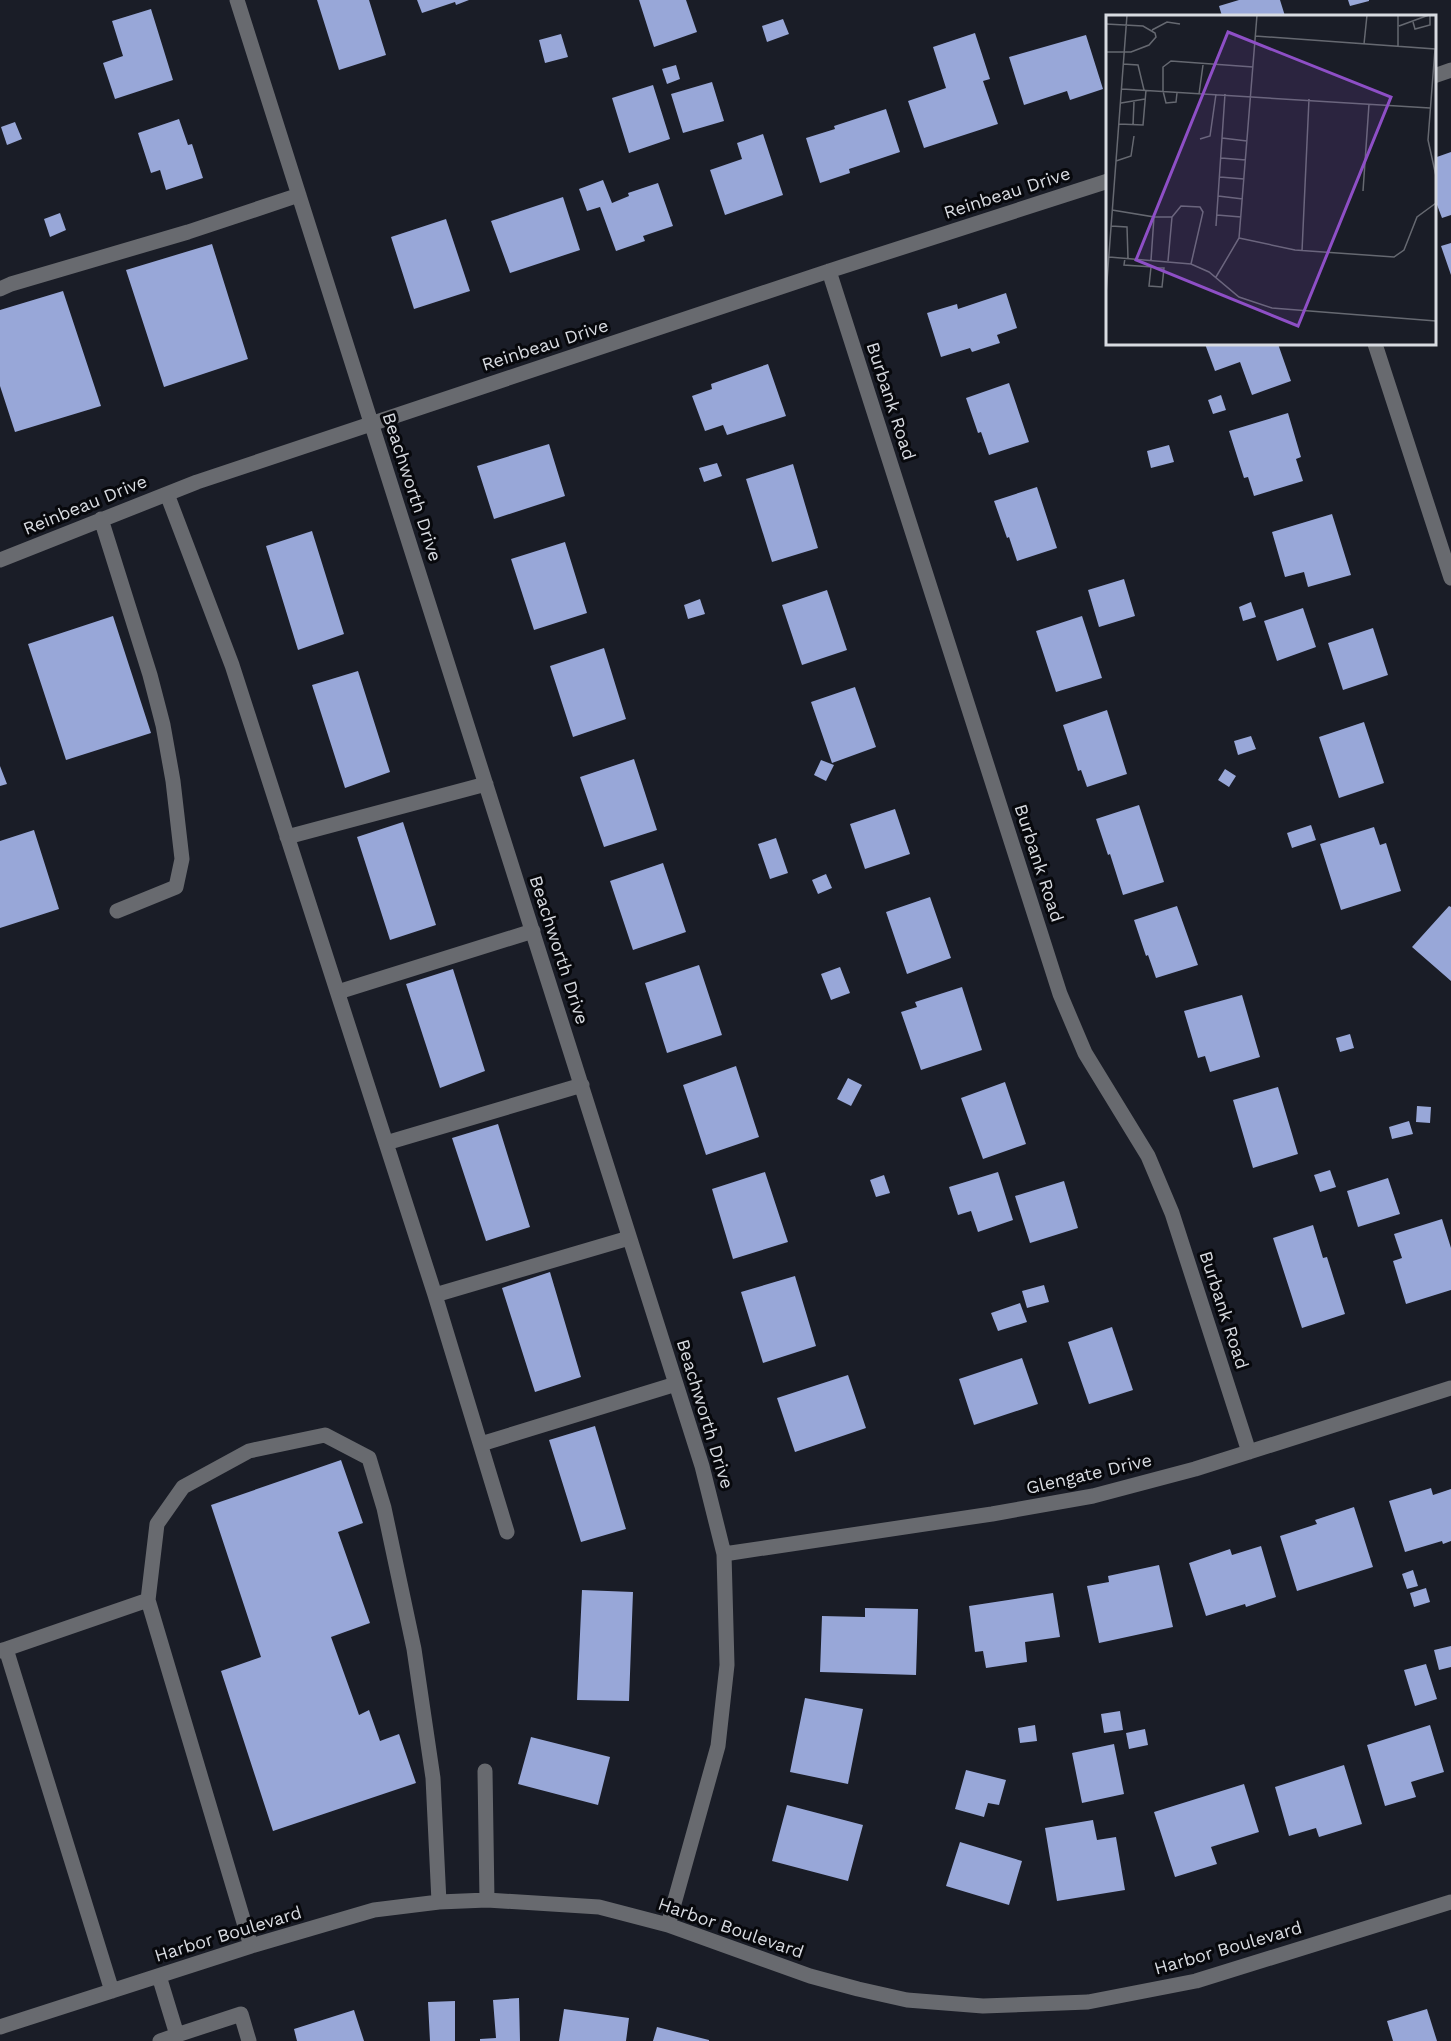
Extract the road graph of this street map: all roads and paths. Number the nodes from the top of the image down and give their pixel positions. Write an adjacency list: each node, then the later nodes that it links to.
1 (237, 0): 5 (street, Beachworth Drive)
2 (1451, 70): 3 (street)
3 (1436, 75)
4 (1106, 181): 6 (street, Reinbeau Drive)
5 (299, 195): 7 (street); 9 (street, Beachworth Drive)
6 (828, 271): 9 (street, Reinbeau Drive); 26 (street, Burbank Road)
7 (0, 289)
8 (1375, 345): 13 (street)
9 (371, 424): 10 (street, Reinbeau Drive); 14 (street, Beachworth Drive)
10 (167, 494): 11 (street, Reinbeau Drive); 15 (street)
11 (101, 519): 12 (street, Reinbeau Drive); 16 (street)
12 (0, 560)
13 (1451, 578)
14 (486, 784): 15 (street); 17 (street, Beachworth Drive)
15 (288, 837): 18 (street)
16 (117, 911)
17 (533, 931): 18 (street); 19 (street, Beachworth Drive)
18 (338, 992): 20 (street)
19 (582, 1085): 20 (street); 21 (street, Beachworth Drive)
20 (386, 1143): 22 (street)
21 (629, 1238): 22 (street); 23 (street, Beachworth Drive)
22 (435, 1295): 25 (street)
23 (676, 1384): 25 (street); 28 (street, Beachworth Drive)
24 (1451, 1388): 26 (street, Glengate Drive)
25 (481, 1444): 27 (street)
26 (1249, 1452): 28 (street, Glengate Drive)
27 (507, 1532)
28 (724, 1554): 35 (street, Beachworth Drive)
29 (148, 1600): 30 (street); 33 (street); 36 (street)
30 (3, 1650): 38 (street)
31 (485, 1771): 32 (street)
32 (487, 1900): 33 (street, Harbor Boulevard); 35 (street, Harbor Boulevard)
33 (439, 1902): 36 (street, Harbor Boulevard)
34 (1451, 1902): 35 (street, Harbor Boulevard)
35 (668, 1925)
36 (251, 1947): 37 (street, Harbor Boulevard)
37 (159, 1976): 38 (street, Harbor Boulevard); 40 (street)
38 (111, 1991): 39 (street, Harbor Boulevard)
39 (0, 2026)
40 (177, 2036): 41 (street); 42 (street)
41 (160, 2041)
42 (249, 2041)

